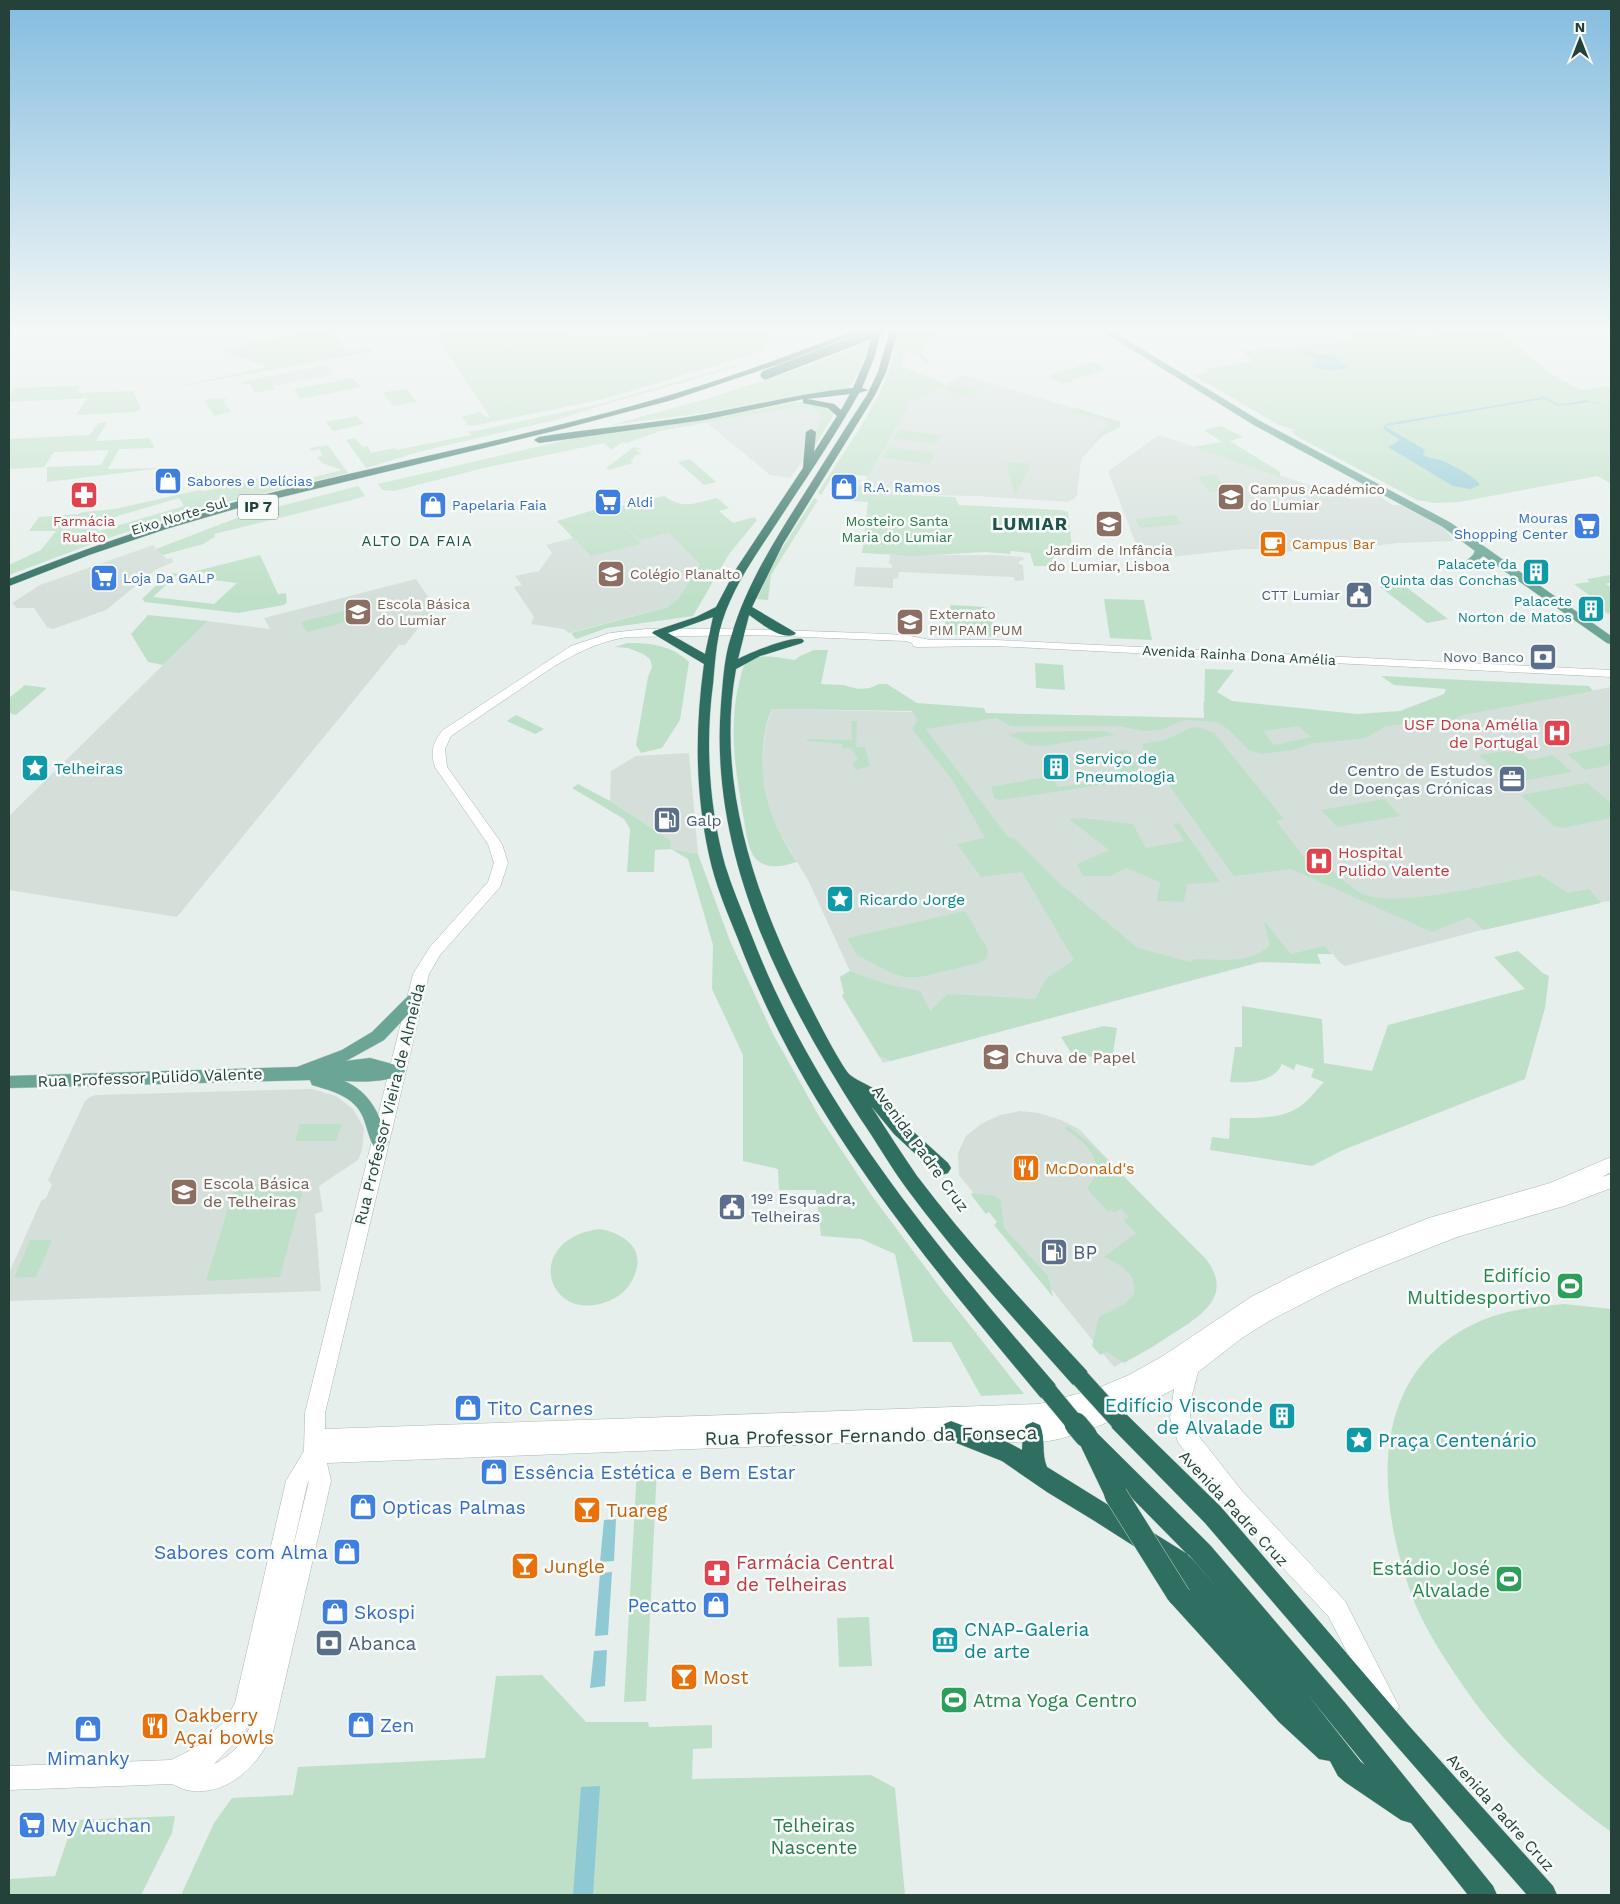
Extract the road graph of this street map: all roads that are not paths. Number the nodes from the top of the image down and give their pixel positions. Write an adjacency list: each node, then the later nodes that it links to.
1 (567, 420): 9 (highway)
2 (584, 420): 9 (highway, Eixo Norte-Sul / IP 7)
3 (614, 420): 10 (highway, Eixo Norte-Sul / IP 7)
4 (682, 420): 10 (highway)
5 (839, 420): 11 (highway)
6 (854, 420): 16 (highway, Avenida Padre Cruz)
7 (1256, 420): 12 (main road)
8 (811, 432): 11 (highway)
9 (502, 440): 14 (highway, Eixo Norte-Sul / IP 7)
10 (515, 445): 15 (highway, Eixo Norte-Sul / IP 7)
11 (808, 469): 17 (highway)
12 (1478, 547): 13 (main road); 22 (main road)
13 (1469, 563)
14 (9, 583)
15 (9, 592)
16 (745, 607): 20 (highway, Avenida Padre Cruz); 21 (highway)
17 (721, 608): 18 (highway); 19 (highway)
18 (658, 633): 19 (street, Rua Professor Vieira de Almeida); 23 (highway); 26 (street, Rua Professor Vieira de Almeida)
19 (714, 634): 20 (street, Rua Professor Vieira de Almeida); 23 (highway)
20 (736, 634): 21 (street, Avenida Rainha Dona Amélia); 24 (highway, Avenida Padre Cruz)
21 (794, 637): 24 (highway); 25 (street, Avenida Rainha Dona Amélia)
22 (1611, 641)
23 (710, 663): 39 (highway, bridge)
24 (731, 668): 29 (highway, Avenida Padre Cruz)
25 (1611, 671)
26 (415, 998): 27 (street, Rua Professor Vieira de Almeida); 28 (main road)
27 (397, 1071): 28 (main road, Rua Professor Pulido Valente); 31 (street, Rua Professor Vieira de Almeida)
28 (292, 1073): 30 (main road, Rua Professor Pulido Valente); 31 (main road)
29 (841, 1077): 33 (highway); 42 (highway, Avenida Padre Cruz, bridge)
30 (9, 1082)
31 (380, 1142): 40 (street, Rua Professor Vieira de Almeida)
32 (1611, 1164): 36 (street, Rua Professor Fernando da Fonseca)
33 (942, 1168)
34 (1611, 1181): 35 (street, Rua Professor Fernando da Fonseca)
35 (1190, 1367): 38 (street, Rua Professor Fernando da Fonseca); 42 (street)
36 (1064, 1409): 38 (street); 40 (street, Rua Professor Fernando da Fonseca)
37 (951, 1431): 38 (street, Rua Professor Fernando da Fonseca); 40 (street, Rua Professor Fernando da Fonseca); 41 (highway)
38 (1033, 1432): 41 (highway)
39 (1086, 1436): 44 (highway, bridge); 46 (highway)
40 (314, 1446): 43 (street, Rua Professor Vieira de Almeida); 43 (street, Rua Professor Vieira de Almeida)
41 (1039, 1475): 44 (highway)
42 (1402, 1735): 47 (highway, Avenida Padre Cruz)
43 (172, 1772): 45 (street)
44 (1354, 1773): 46 (highway)
45 (9, 1778)
46 (1422, 1819): 48 (highway)
47 (1524, 1875): 49 (highway, Avenida Padre Cruz); 50 (highway)
48 (1484, 1895)
49 (1544, 1895)
50 (1554, 1895)

